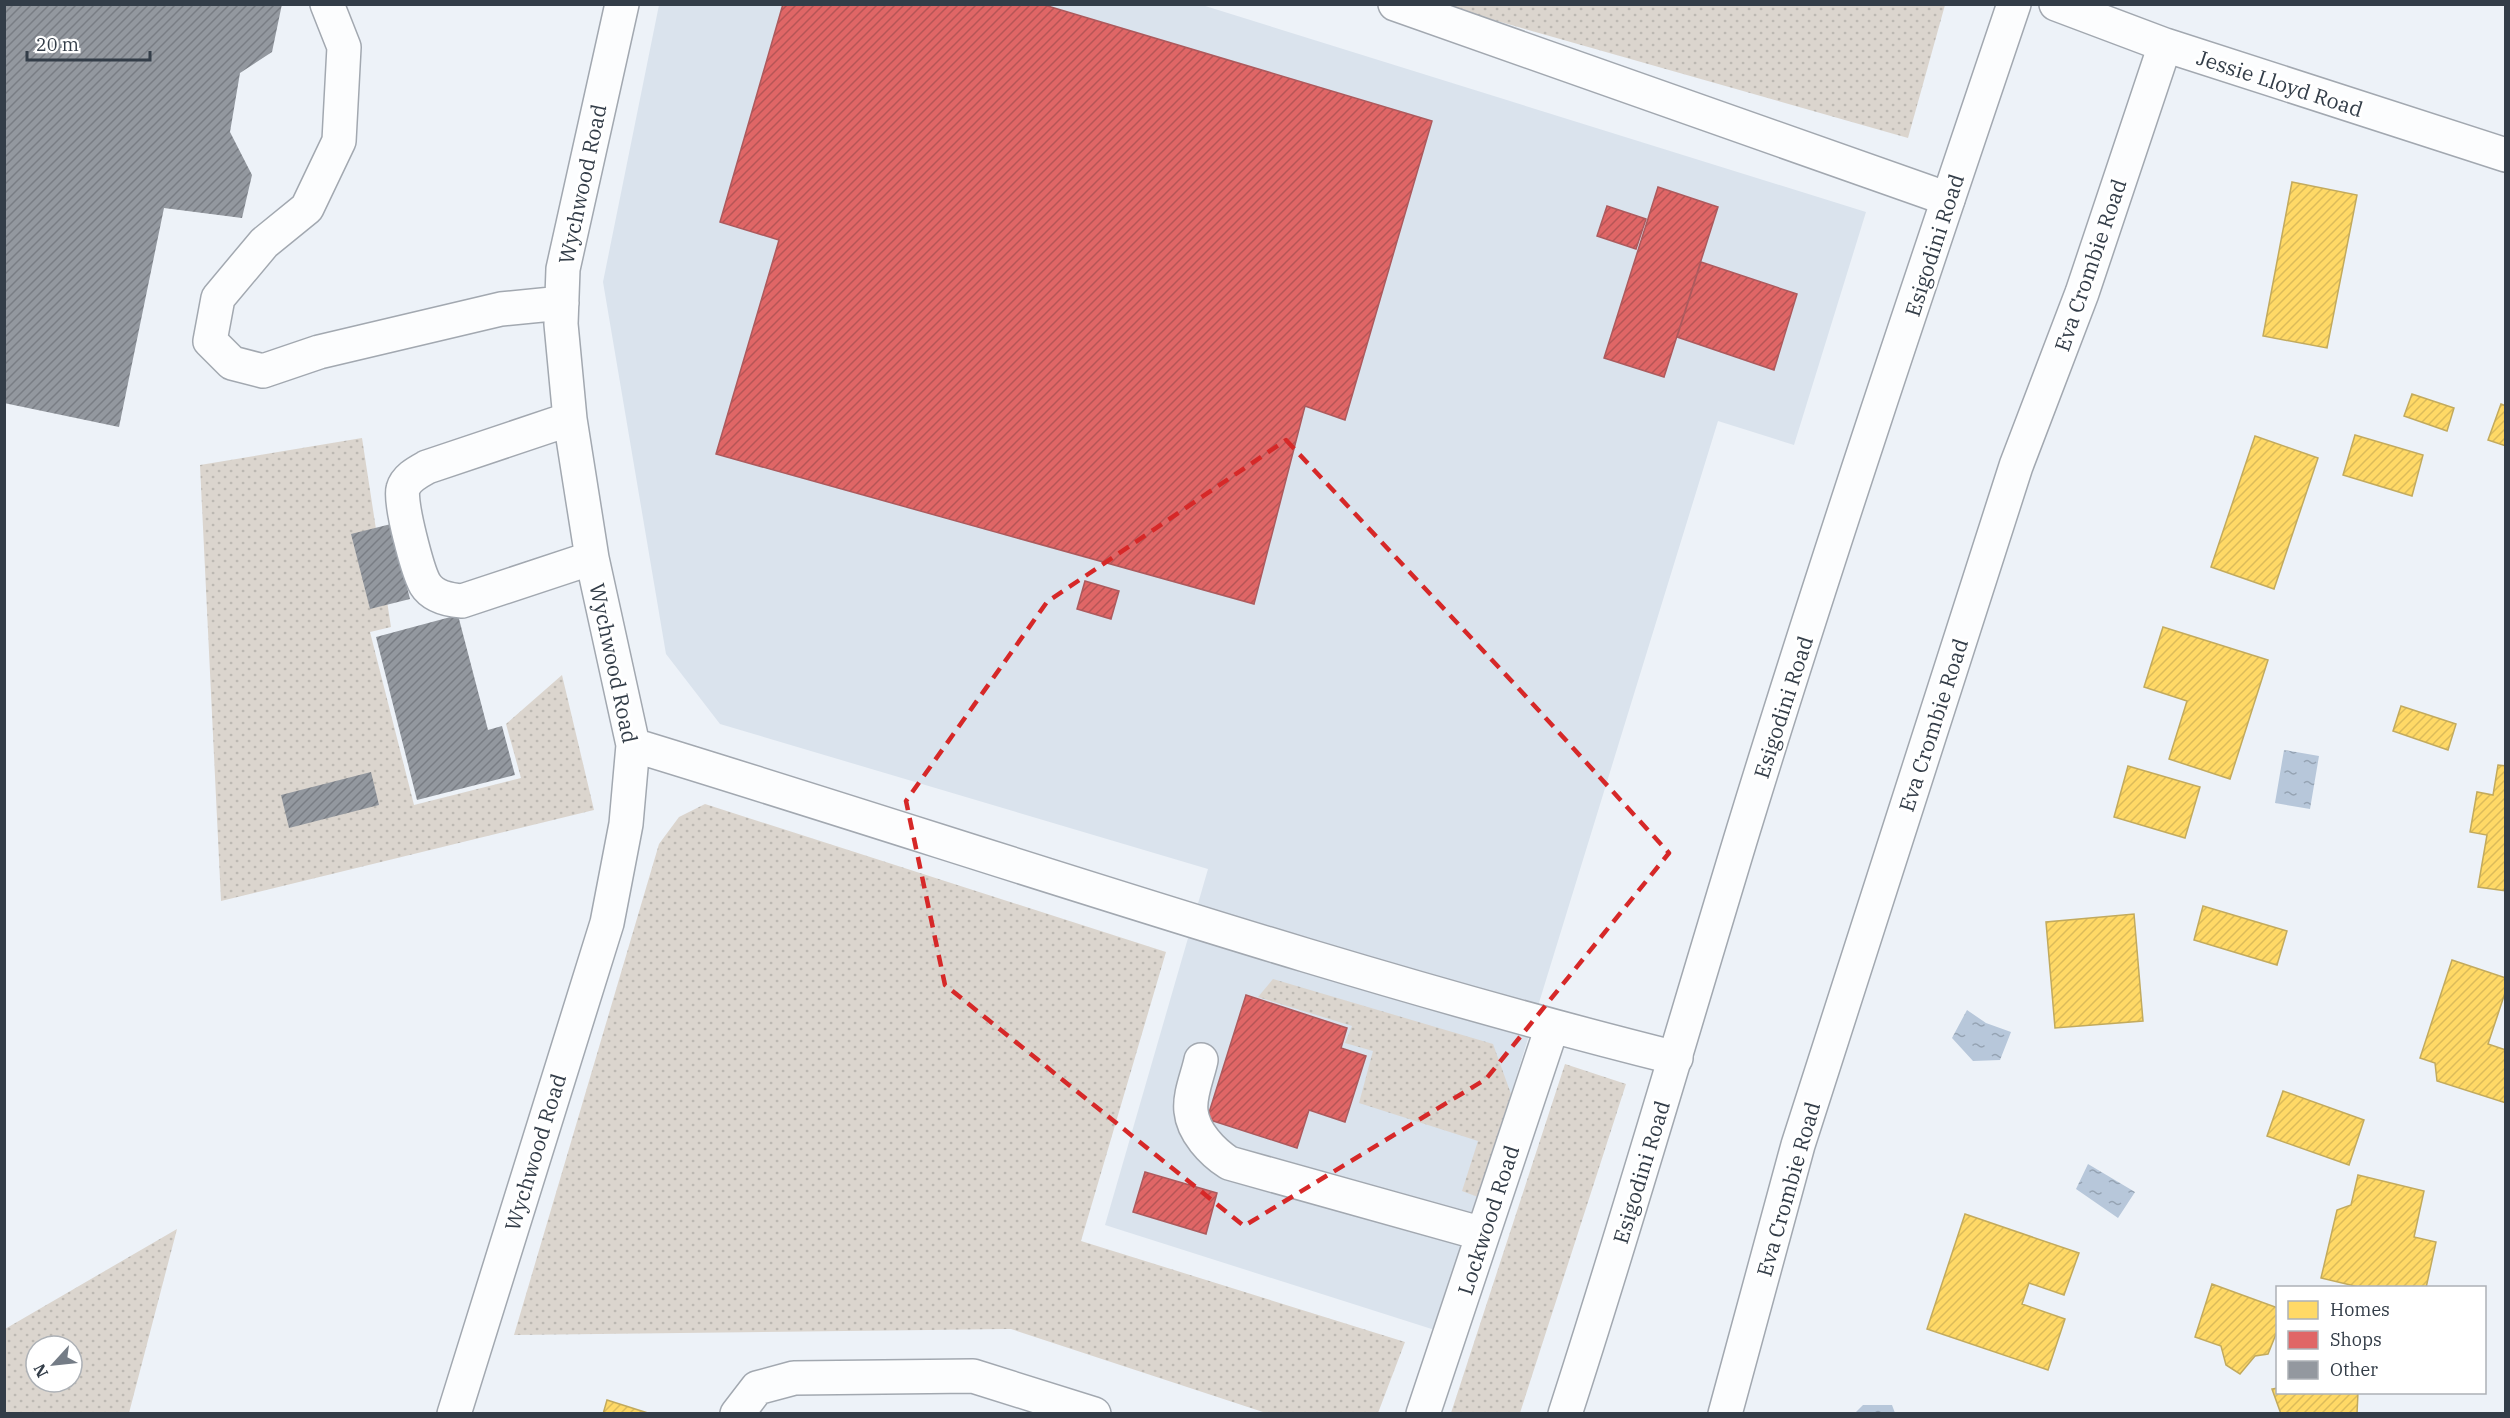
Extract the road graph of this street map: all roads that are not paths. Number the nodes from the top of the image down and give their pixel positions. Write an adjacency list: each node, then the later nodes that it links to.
1 (327, 4): 9 (street)
2 (622, 4): 9 (street, Wychwood Road)
3 (1395, 4): 8 (street)
4 (2014, 4): 8 (street, Esigodini Road)
5 (2055, 4): 6 (street, Jessie Lloyd Road)
6 (2165, 45): 7 (street, Jessie Lloyd Road); 22 (street, Eva Crombie Road)
7 (2505, 155)
8 (1948, 199): 14 (street, Esigodini Road)
9 (562, 303): 10 (street, Wychwood Road)
10 (570, 419): 11 (street, Wychwood Road); 11 (street)
11 (592, 558): 12 (street, Wychwood Road)
12 (633, 745): 13 (street); 17 (street, Wychwood Road)
13 (1552, 1027): 14 (street); 16 (street, Lockwood Road)
14 (1676, 1058): 21 (street, Esigodini Road)
15 (1201, 1060): 16 (street)
16 (1483, 1234): 20 (street, Lockwood Road)
17 (454, 1413)
18 (736, 1413): 19 (street)
19 (1094, 1413)
20 (1424, 1413)
21 (1565, 1413)
22 (1725, 1413)

